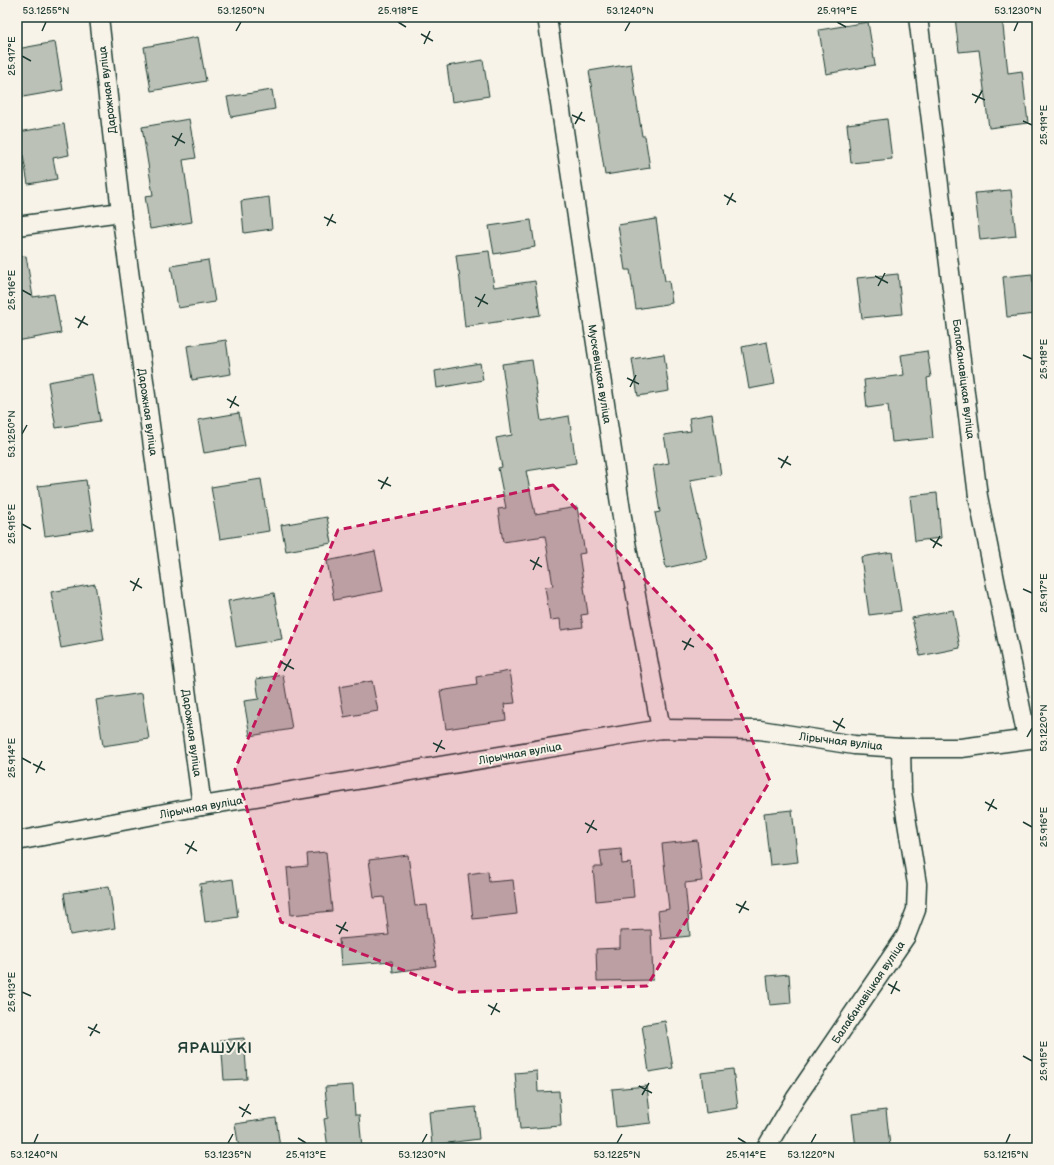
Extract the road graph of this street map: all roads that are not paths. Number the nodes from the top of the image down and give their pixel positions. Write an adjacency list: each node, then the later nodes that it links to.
1 (99, 17): 4 (street, Дарожная вуліца)
2 (547, 17): 6 (street, Мускевіцкая вуліца)
3 (918, 17): 7 (street, Балабанавіцкая вуліца)
4 (121, 212): 5 (street); 9 (street, Дарожная вуліца)
5 (17, 226)
6 (661, 729): 8 (street, Лірычная вуліца); 9 (street, Лірычная вуліца)
7 (1032, 738): 8 (street, Лірычная вуліца)
8 (901, 748): 11 (street, Балабанавіцкая вуліца)
9 (202, 806): 10 (street, Лірычная вуліца)
10 (17, 841)
11 (766, 1148)

